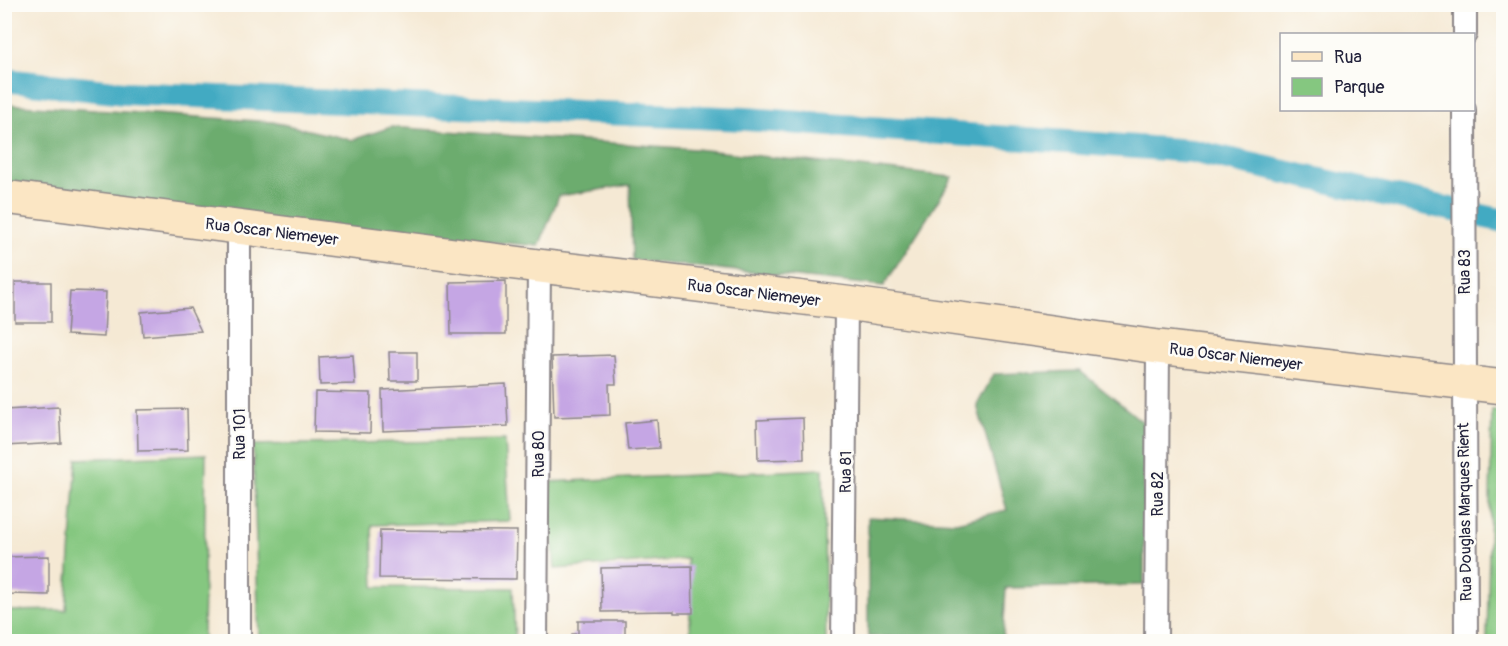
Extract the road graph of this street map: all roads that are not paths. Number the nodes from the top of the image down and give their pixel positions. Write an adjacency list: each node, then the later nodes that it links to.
1 (1465, 4): 2 (street)
2 (1465, 33)
3 (1464, 111): 9 (street, Rua 83)
4 (4, 197): 5 (street, Rua Oscar Niemeyer)
5 (239, 227): 6 (street, Rua Oscar Niemeyer); 11 (street, Rua 101)
6 (539, 266): 7 (street, Rua Oscar Niemeyer); 12 (street, Rua 80)
7 (846, 303): 8 (street, Rua Oscar Niemeyer); 13 (street, Rua 81)
8 (1158, 347): 9 (street, Rua Oscar Niemeyer); 14 (street, Rua 82)
9 (1463, 382): 10 (street, Rua Oscar Niemeyer); 15 (street, Rua Douglas Marques Rient)
10 (1503, 387)
11 (239, 642)
12 (536, 642)
13 (843, 642)
14 (1156, 642)
15 (1466, 642)

